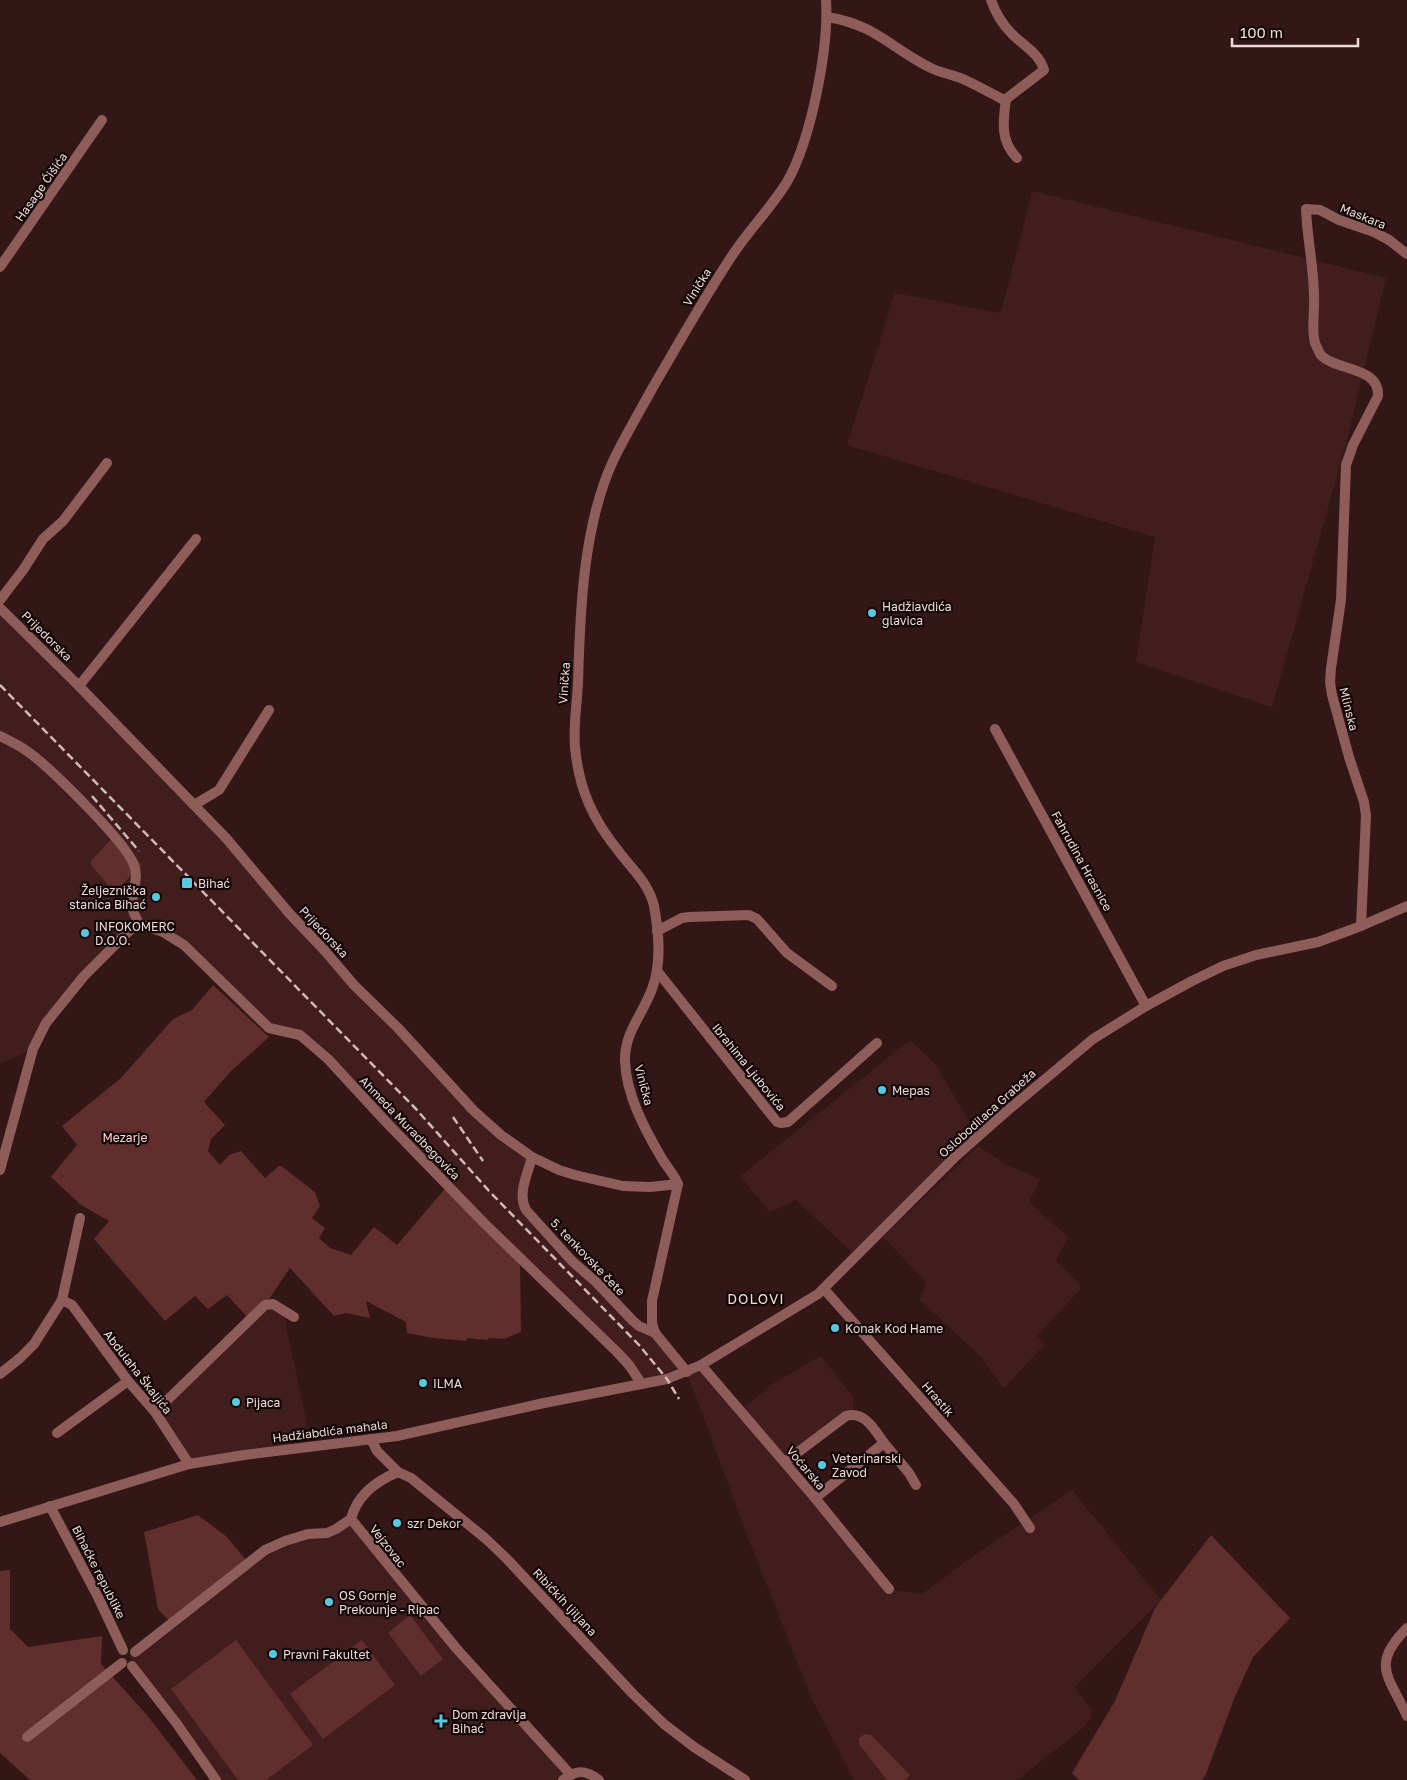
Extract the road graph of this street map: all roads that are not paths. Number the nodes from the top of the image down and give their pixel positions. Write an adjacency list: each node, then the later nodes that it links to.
1 (826, 0): 3 (street, Vinička)
2 (991, 0): 4 (street)
3 (827, 16): 4 (street); 22 (street, Vinička)
4 (1006, 99): 6 (street)
5 (102, 120): 9 (street, Hasage Ćišića)
6 (1017, 158)
7 (1306, 209): 8 (street, Maskara); 21 (street, Mlinska)
8 (1407, 254)
9 (0, 267)
10 (107, 464): 12 (street)
11 (196, 539): 14 (street)
12 (0, 600)
13 (0, 608): 14 (street, Prijedorska)
14 (79, 686): 18 (street, Prijedorska)
15 (269, 710): 18 (street)
16 (995, 729): 25 (street, Fahrudina Hrasnice)
17 (0, 736): 20 (street)
18 (194, 805): 27 (street, Prijedorska)
19 (1407, 906): 21 (street, Oslobodilaca Grabeža)
20 (139, 924): 28 (street); 40 (street, Ahmeda Muradbegovića)
21 (1361, 926): 25 (street, Oslobodilaca Grabeža)
22 (657, 931): 23 (street, Vinička); 24 (street)
23 (658, 972): 26 (street, Ibrahima Ljubovića); 29 (street, Vinička)
24 (832, 986)
25 (1146, 1006): 31 (street, Oslobodilaca Grabeža)
26 (877, 1043)
27 (532, 1156): 29 (street, Prijedorska); 34 (street, 5. tenkovske čete)
28 (0, 1170)
29 (678, 1184): 34 (street)
30 (80, 1218): 32 (street)
31 (824, 1289): 35 (street, Oslobodilaca Grabeža); 53 (street, Hrastik)
32 (62, 1300): 37 (street); 39 (street, Abdulaha Škaljića)
33 (294, 1317): 41 (street)
34 (655, 1333): 36 (street)
35 (702, 1365): 36 (street, Oslobodilaca Grabeža); 45 (street, Voćarska)
36 (687, 1372): 38 (street, Oslobodilaca Grabeža)
37 (0, 1374)
38 (667, 1379): 40 (street, Hadžiabdića mahala)
39 (128, 1381): 41 (street, Abdulaha Škaljića); 42 (street)
40 (641, 1384): 43 (street, Hadžiabdića mahala)
41 (155, 1412): 46 (street, Abdulaha Škaljića)
42 (56, 1433)
43 (371, 1440): 46 (street, Hadžiabdića mahala); 47 (street, Ribićkih ljiljana)
44 (884, 1443): 45 (street); 48 (street); 49 (street)
45 (785, 1462): 49 (street, Voćarska)
46 (189, 1464): 50 (street, Hadžiabdića mahala)
47 (398, 1472): 51 (street); 66 (street, Ribićkih ljiljana)
48 (916, 1485)
49 (815, 1498): 54 (street, Voćarska)
50 (50, 1506): 52 (street, Hadžiabdića mahala); 56 (street, Bihaćke republike)
51 (351, 1519): 57 (street); 63 (street, Vejzovac)
52 (0, 1522)
53 (1030, 1528)
54 (889, 1589)
55 (1407, 1628): 60 (street)
56 (124, 1650): 57 (street); 58 (street)
57 (135, 1652): 59 (street)
58 (122, 1664): 59 (street); 62 (street)
59 (132, 1666): 64 (street)
60 (1404, 1703): 61 (street)
61 (1407, 1716)
62 (27, 1737)
63 (567, 1777): 65 (street)
64 (216, 1780)
65 (599, 1780)
66 (745, 1780)

